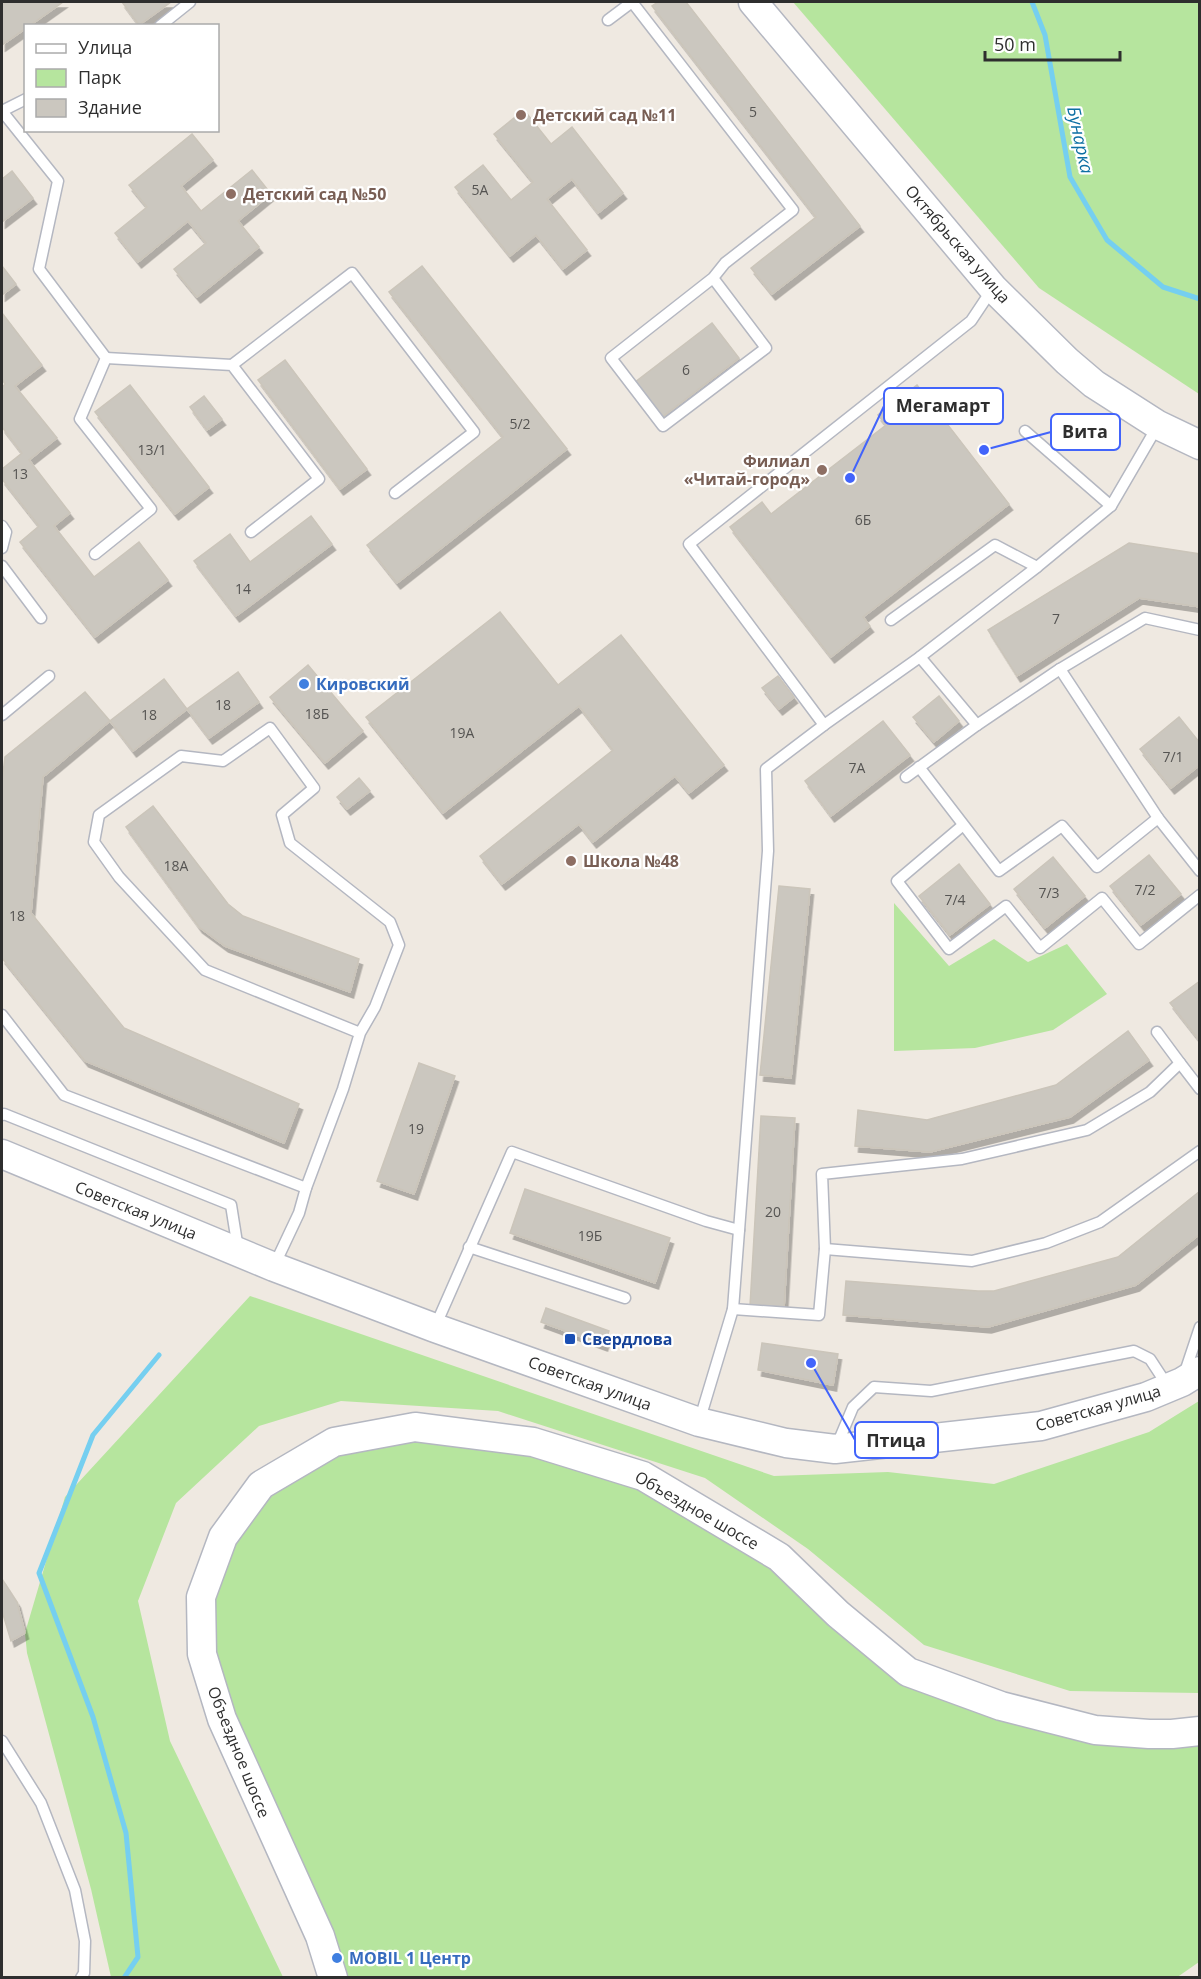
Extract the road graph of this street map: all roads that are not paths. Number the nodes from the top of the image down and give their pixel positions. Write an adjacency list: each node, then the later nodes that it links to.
1 (190, 2): 5 (lane)
2 (632, 2): 4 (lane); 8 (lane)
3 (753, 2): 9 (street, Октябрьская улица)
4 (608, 20)
5 (162, 24)
6 (24, 100): 7 (lane)
7 (2, 111): 10 (lane)
8 (713, 278): 8 (lane)
9 (993, 288): 12 (street, Октябрьская улица); 30 (lane)
10 (106, 358): 11 (lane); 20 (lane)
11 (232, 365): 15 (lane); 18 (lane)
12 (1158, 425): 14 (street, Октябрьская улица); 16 (lane)
13 (1025, 431): 16 (lane)
14 (1200, 445)
15 (395, 493)
16 (1111, 506): 22 (lane)
17 (2, 526): 19 (lane)
18 (251, 532)
19 (2, 548)
20 (96, 554)
21 (2, 566): 23 (lane)
22 (1036, 567): 24 (lane); 26 (lane)
23 (41, 618)
24 (891, 620)
25 (1200, 630): 27 (lane)
26 (920, 657): 30 (lane); 31 (lane)
27 (1060, 669): 31 (lane); 34 (lane)
28 (49, 676): 29 (lane)
29 (2, 715)
30 (824, 724): 47 (lane)
31 (977, 725): 32 (lane)
32 (919, 767): 33 (lane); 35 (lane)
33 (906, 777)
34 (1158, 818): 35 (lane); 36 (lane)
35 (962, 826): 37 (lane)
36 (1200, 871)
37 (1200, 894)
38 (2, 1015): 46 (lane)
39 (1157, 1032): 41 (lane)
40 (360, 1033): 40 (lane); 46 (lane)
41 (1180, 1063): 42 (lane); 49 (lane)
42 (1200, 1089)
43 (2, 1115): 50 (lane)
44 (1200, 1151): 49 (lane)
45 (2, 1154): 50 (street, Советская улица)
46 (306, 1188): 51 (lane)
47 (739, 1230): 48 (lane); 53 (lane)
48 (469, 1247): 52 (lane); 54 (lane)
49 (825, 1249): 53 (lane)
50 (239, 1252): 51 (street, Советская улица)
51 (274, 1267): 54 (street, Советская улица)
52 (625, 1298)
53 (733, 1309): 57 (lane)
54 (435, 1328): 57 (street, Советская улица)
55 (1200, 1328): 56 (lane)
56 (1184, 1380): 58 (street, Советская улица); 58 (lane)
57 (699, 1422): 58 (street, Советская улица)
58 (835, 1449)
59 (1200, 1731): 62 (street, Объездное шоссе)
60 (2, 1741): 61 (lane)
61 (81, 1977)
62 (333, 1977)

